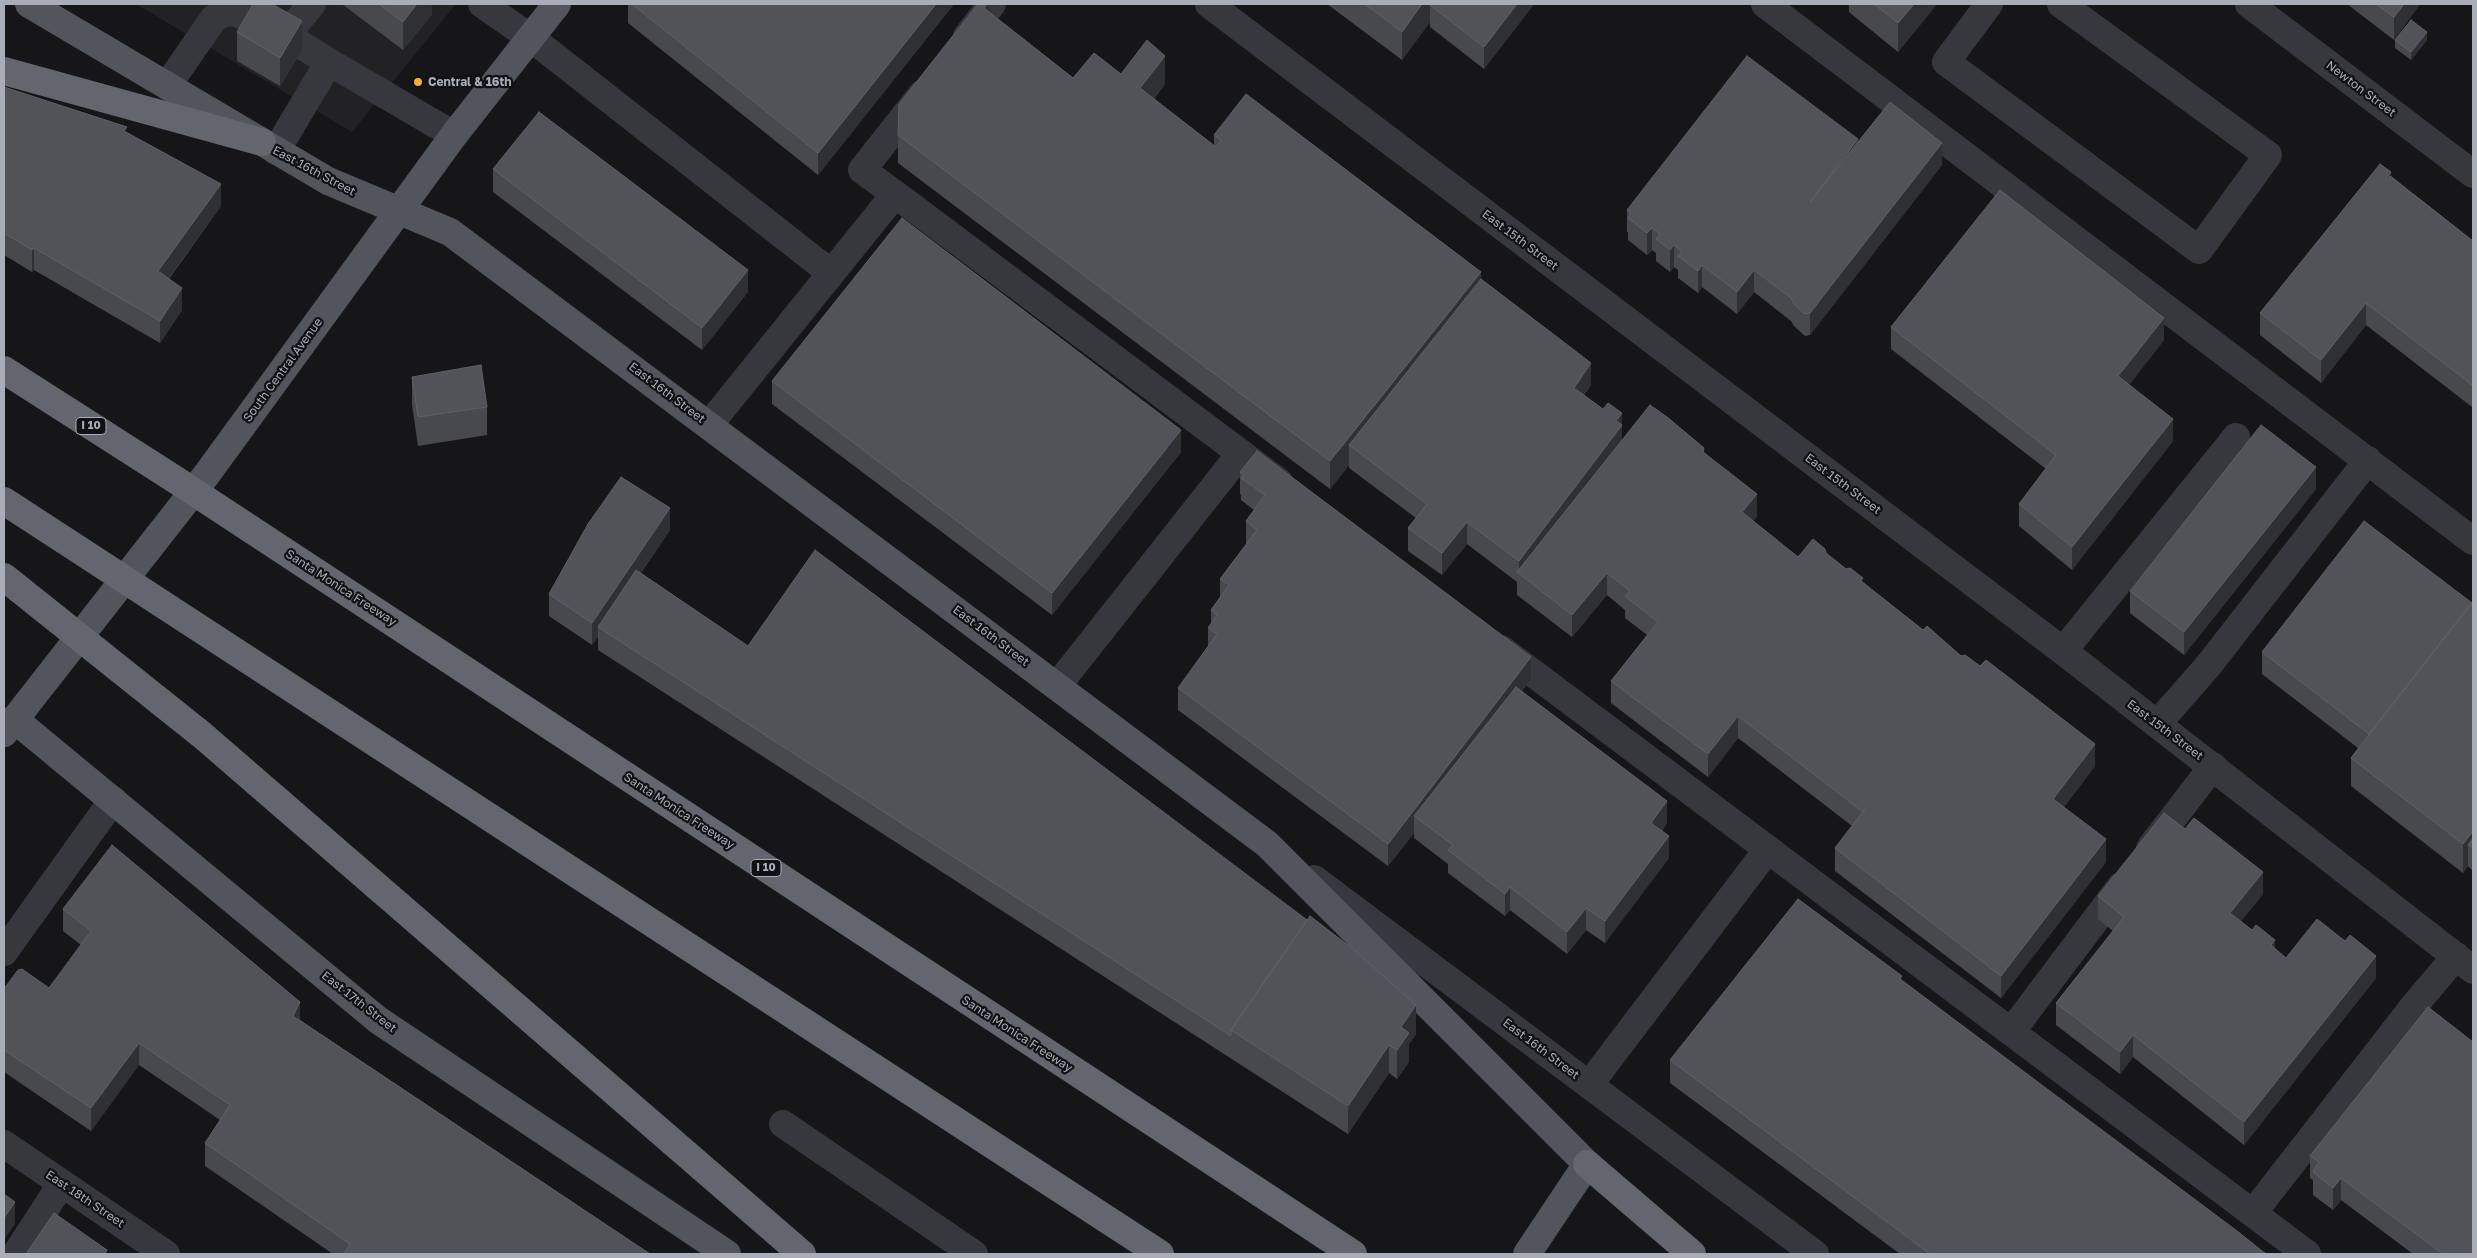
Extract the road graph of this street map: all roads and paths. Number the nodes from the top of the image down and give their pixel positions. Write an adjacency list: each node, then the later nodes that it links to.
1 (312, 4): 11 (street)
2 (482, 4): 12 (street)
3 (557, 4): 12 (main road, South Central Avenue)
4 (992, 4): 19 (street)
5 (1209, 4): 32 (street, East 15th Street)
6 (1765, 4): 26 (street)
7 (1989, 4): 8 (street)
8 (2061, 4)
9 (2249, 4): 18 (street, Newton Street)
10 (45, 8): 15 (main road, East 16th Street)
11 (286, 35): 13 (street); 15 (street)
12 (531, 38): 16 (main road, South Central Avenue); 21 (street)
13 (329, 62): 16 (street); 17 (street)
14 (4, 70): 17 (highway)
15 (167, 86): 17 (main road, East 16th Street)
16 (454, 135): 20 (main road, South Central Avenue)
17 (269, 147): 20 (main road, East 16th Street)
18 (2473, 174)
19 (895, 194): 21 (street); 25 (street)
20 (398, 211): 23 (main road, East 16th Street); 35 (main road, South Central Avenue)
21 (831, 273): 23 (street)
22 (4, 370): 55 (highway, Santa Monica Freeway / I 10)
23 (709, 425): 33 (main road, East 16th Street)
24 (2236, 437): 32 (street)
25 (1241, 454): 27 (street); 33 (street)
26 (2368, 460): 29 (street); 34 (street)
27 (1297, 495)
28 (4, 501): 54 (highway)
29 (2473, 541)
30 (4, 577): 52 (highway)
31 (1480, 633): 39 (street)
32 (2063, 651): 34 (street, East 15th Street)
33 (1057, 686): 38 (main road, East 16th Street)
34 (2157, 724): 36 (street, East 15th Street)
35 (9, 726): 37 (main road, East 17th Street)
36 (2213, 766): 41 (street, East 15th Street); 42 (street)
37 (113, 800): 40 (street); 51 (main road, East 17th Street)
38 (1268, 844): 43 (street, East 16th Street); 46 (main road, East 16th Street)
39 (1768, 849): 42 (street); 43 (street)
40 (4, 952)
41 (2464, 963): 48 (street)
42 (2010, 1032): 48 (street)
43 (1589, 1085): 58 (street, East 16th Street)
44 (784, 1124): 53 (street)
45 (4, 1144): 47 (street, East 18th Street)
46 (1587, 1164): 56 (main road); 57 (highway)
47 (62, 1183): 49 (street); 50 (street, East 18th Street)
48 (2253, 1213): 59 (street)
49 (16, 1254)
50 (166, 1254)
51 (727, 1254)
52 (802, 1254)
53 (974, 1254)
54 (1160, 1254)
55 (1353, 1254)
56 (1527, 1254)
57 (1692, 1254)
58 (1814, 1254)
59 (2307, 1254)

